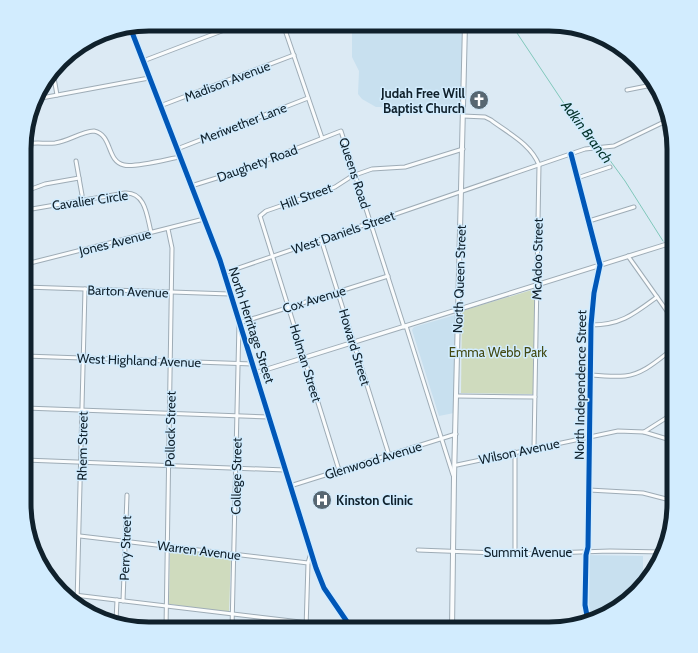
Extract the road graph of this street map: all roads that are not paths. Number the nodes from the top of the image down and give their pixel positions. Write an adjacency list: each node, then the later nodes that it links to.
1 (222, 31): 6 (street)
2 (285, 31): 5 (street, Queens Road)
3 (466, 31): 15 (main road, North Queen Street)
4 (132, 32): 6 (street, North Herritage Street)
5 (294, 55): 13 (street, Queens Road); 14 (street, Madison Avenue)
6 (143, 61): 8 (street, North Herritage Street)
7 (54, 78): 11 (street)
8 (149, 78): 11 (street); 14 (street, North Herritage Street)
9 (648, 86): 10 (street)
10 (627, 90)
11 (57, 95): 12 (street)
12 (43, 98)
13 (308, 98): 17 (street, Queens Road); 19 (street, Meriwether Lane)
14 (160, 106): 19 (street, North Herritage Street)
15 (463, 116): 20 (main road, North Queen Street); 24 (street)
16 (664, 122): 21 (street, West Daniels Street)
17 (322, 138): 26 (street, Queens Road); 29 (street, Daughety Road)
18 (31, 144): 22 (street)
19 (177, 149): 22 (street, North Herritage Street)
20 (463, 149): 26 (street, Hill Street); 31 (main road, North Queen Street)
21 (571, 154): 24 (street, West Daniels Street); 28 (street, North Independence Street)
22 (180, 157): 29 (street, North Herritage Street)
23 (76, 161): 27 (street)
24 (539, 165): 31 (street, West Daniels Street); 48 (street, McAdoo Street)
25 (610, 167): 28 (street)
26 (356, 175): 37 (street, Queens Road); 42 (street, Hill Street)
27 (79, 178): 30 (street); 32 (street)
28 (577, 178): 36 (street, North Independence Street)
29 (191, 186): 35 (street, North Herritage Street)
30 (31, 189)
31 (462, 191): 37 (street, West Daniels Street); 56 (main road, North Queen Street)
32 (82, 195)
33 (634, 207): 36 (street)
34 (31, 209): 39 (street, Cavalier Circle)
35 (204, 219): 38 (street, Jones Avenue); 46 (street, North Herritage Street)
36 (589, 221): 45 (street, North Independence Street)
37 (371, 222): 40 (street, West Daniels Street); 47 (street, Queens Road)
38 (168, 229): 39 (street, Jones Avenue); 52 (street, Pollock Street)
39 (151, 232): 44 (street, Jones Avenue)
40 (321, 239): 42 (street, West Daniels Street); 51 (street, Howard Street)
41 (667, 244): 43 (street)
42 (272, 256): 46 (street, West Daniels Street); 55 (street, Holman Street)
43 (628, 256): 45 (street); 54 (street)
44 (31, 263)
45 (600, 265): 48 (street); 59 (street, North Independence Street)
46 (224, 273): 53 (street, North Herritage Street)
47 (388, 276): 51 (street, Cox Avenue); 60 (street, Queens Road)
48 (537, 285): 56 (street); 72 (street, McAdoo Street)
49 (31, 287): 50 (street, Barton Avenue)
50 (85, 290): 52 (street, Barton Avenue); 64 (street, Rhem Street)
51 (338, 291): 55 (street, Cox Avenue); 61 (street, Howard Street)
52 (172, 292): 53 (street, Barton Avenue); 66 (street, Pollock Street)
53 (230, 294): 58 (street, North Herritage Street)
54 (657, 297): 57 (street); 59 (street)
55 (288, 307): 58 (street, Cox Avenue); 65 (street, Holman Street)
56 (459, 309): 60 (street); 71 (main road, North Queen Street)
57 (667, 311)
58 (239, 323): 67 (street, College Street); 68 (street, North Herritage Street)
59 (591, 324): 70 (street, North Independence Street)
60 (405, 326): 61 (street); 82 (street, Queens Road)
61 (354, 342): 65 (street); 86 (street, Howard Street)
62 (667, 353): 70 (street)
63 (31, 356): 64 (street, West Highland Avenue)
64 (84, 358): 66 (street, West Highland Avenue); 74 (street, Rhem Street)
65 (304, 358): 69 (street); 93 (street, Holman Street)
66 (171, 361): 67 (street, West Highland Avenue); 75 (street, Pollock Street)
67 (238, 363): 68 (street, West Highland Avenue); 76 (street, College Street)
68 (253, 364): 69 (street, North Herritage Street)
69 (256, 373): 77 (street, North Herritage Street)
70 (591, 376): 81 (street, North Independence Street)
71 (457, 396): 72 (street); 80 (main road, North Queen Street)
72 (535, 397): 84 (street, McAdoo Street)
73 (31, 408): 74 (street)
74 (83, 410): 75 (street); 88 (street, Rhem Street)
75 (170, 413): 76 (street); 89 (street, Pollock Street)
76 (237, 415): 77 (street); 91 (street, College Street)
77 (269, 417): 92 (street, North Herritage Street)
78 (667, 417): 79 (street)
79 (644, 432): 81 (street, Wilson Avenue); 83 (street, Wilson Avenue)
80 (456, 434): 82 (street, Glenwood Avenue); 94 (main road, North Queen Street)
81 (590, 435): 84 (street, Wilson Avenue); 96 (street, North Independence Street)
82 (442, 438): 86 (street, Glenwood Avenue); 94 (street, Queens Road)
83 (667, 439)
84 (534, 448): 85 (street, Wilson Avenue)
85 (515, 452): 90 (street, Wilson Avenue); 108 (street)
86 (389, 454): 93 (street, Glenwood Avenue)
87 (31, 460): 88 (street)
88 (82, 462): 89 (street); 99 (street, Rhem Street)
89 (169, 465): 91 (street); 101 (street, Pollock Street)
90 (458, 465)
91 (236, 468): 92 (street); 107 (street, College Street)
92 (285, 470): 95 (street, North Herritage Street)
93 (339, 470): 95 (street, Glenwood Avenue)
94 (454, 478): 103 (main road, North Queen Street)
95 (290, 486): 106 (street, North Herritage Street)
96 (589, 490): 98 (street); 104 (street, North Independence Street)
97 (127, 495): 100 (street, Perry Street)
98 (667, 500)
99 (80, 536): 100 (street, Warren Avenue); 111 (street, Rhem Street)
100 (125, 541): 101 (street, Warren Avenue); 113 (street, Perry Street)
101 (168, 546): 107 (street, Warren Avenue); 114 (street, Pollock Street)
102 (418, 550): 103 (street, Summit Avenue)
103 (454, 551): 108 (street, Summit Avenue); 123 (main road, North Queen Street)
104 (587, 551): 105 (street, Summit Avenue); 108 (street, Summit Avenue); 116 (street, North Independence Street)
105 (657, 552)
106 (311, 553): 109 (street); 122 (street, North Herritage Street)
107 (234, 554): 109 (street, Warren Avenue); 115 (street, College Street)
108 (515, 554)
109 (308, 563): 121 (street)
110 (74, 595): 111 (street)
111 (78, 596): 112 (street)
112 (117, 600): 113 (street); 117 (street)
113 (123, 601): 114 (street)
114 (166, 606): 115 (street); 118 (street, Pollock Street)
115 (233, 614): 119 (street, College Street); 120 (street)
116 (587, 616)
117 (116, 617)
118 (166, 622)
119 (232, 622)
120 (291, 622)
121 (306, 622)
122 (348, 622)
123 (452, 622)

